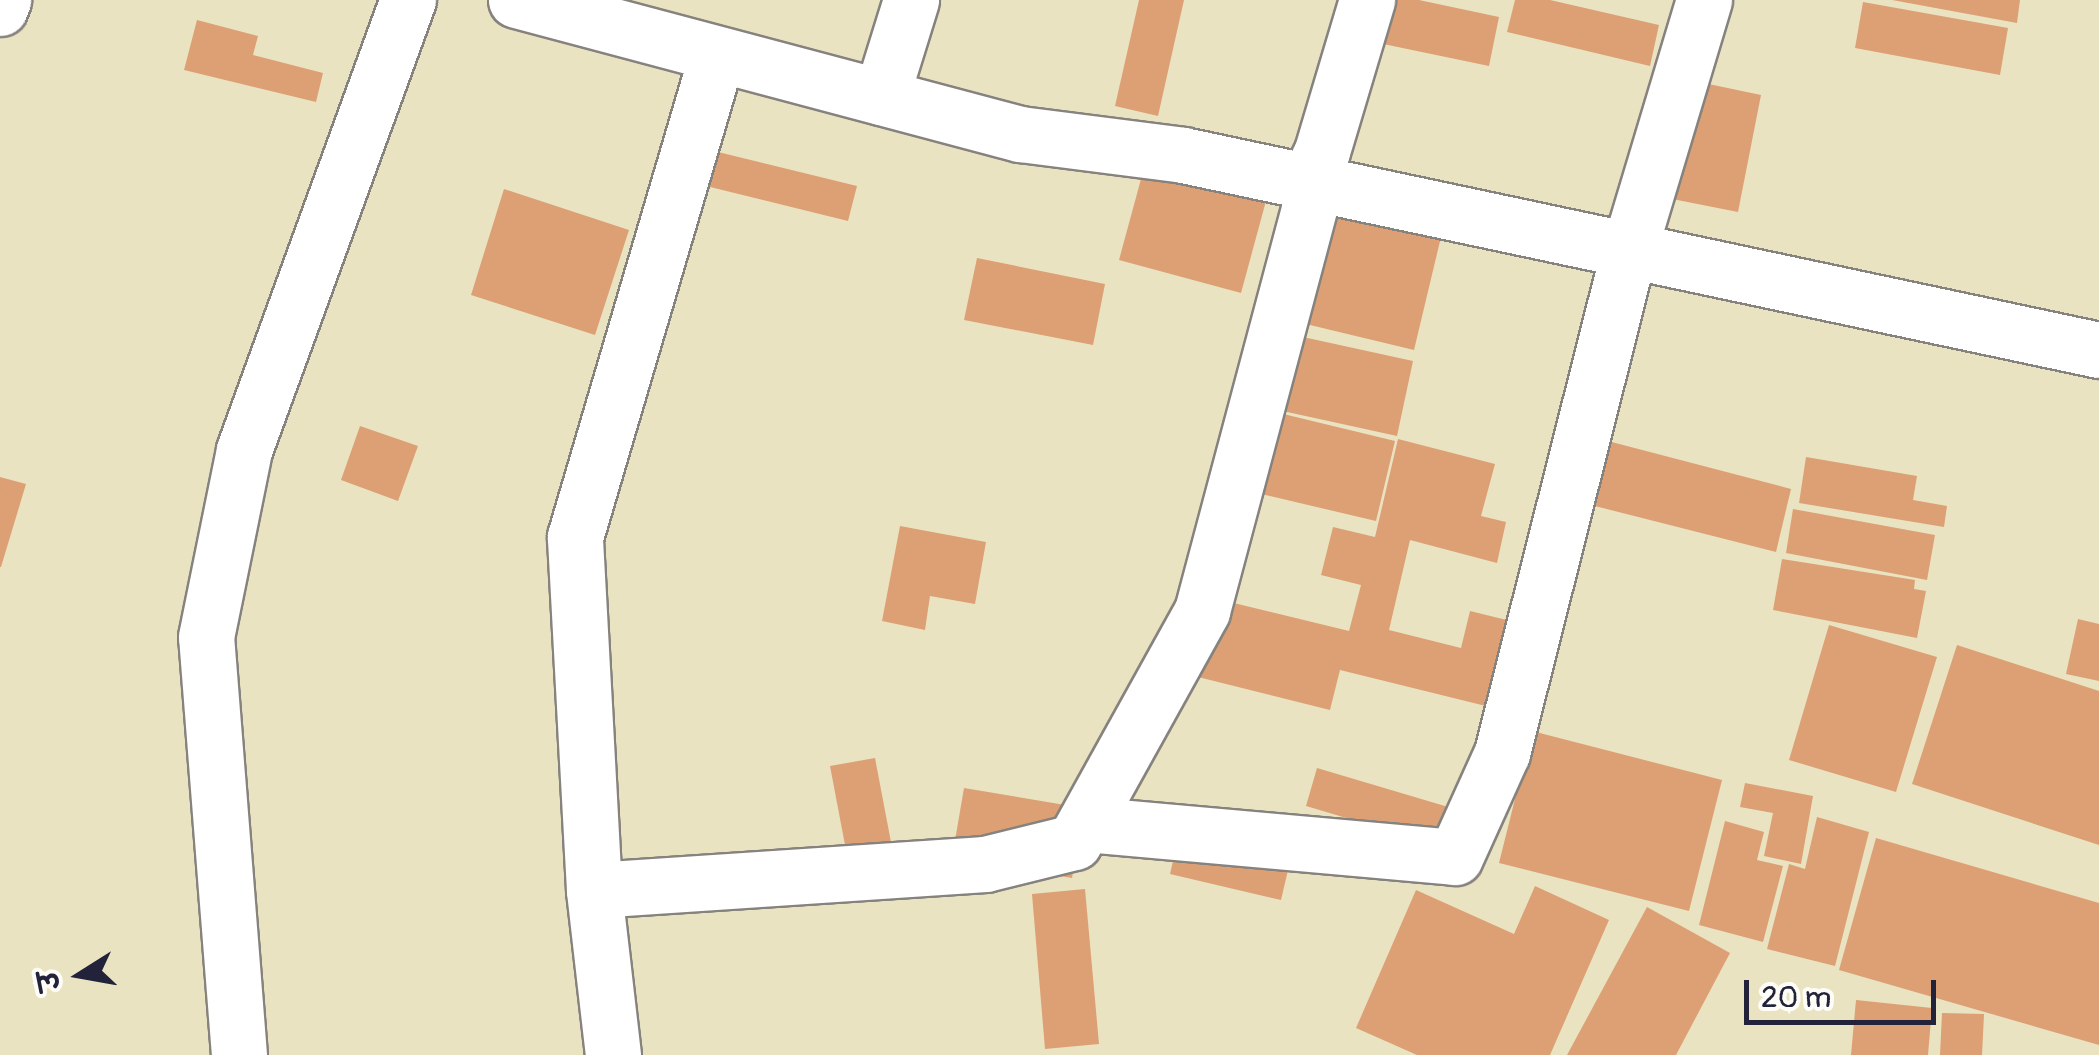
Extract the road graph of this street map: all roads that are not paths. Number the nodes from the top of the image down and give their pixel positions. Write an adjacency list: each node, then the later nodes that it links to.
1 (2, 0): 7 (street)
2 (408, 0): 15 (street)
3 (516, 0): 8 (street)
4 (910, 0): 9 (street)
5 (1367, 0): 10 (street)
6 (1704, 0): 11 (street)
7 (0, 8)
8 (717, 54): 9 (street); 14 (street)
9 (881, 97): 10 (street)
10 (1307, 182): 11 (street); 13 (street)
11 (1630, 250): 12 (street); 13 (street)
12 (2099, 350)
13 (1086, 824): 14 (street)
14 (594, 890): 16 (street)
15 (239, 1055)
16 (613, 1055)

